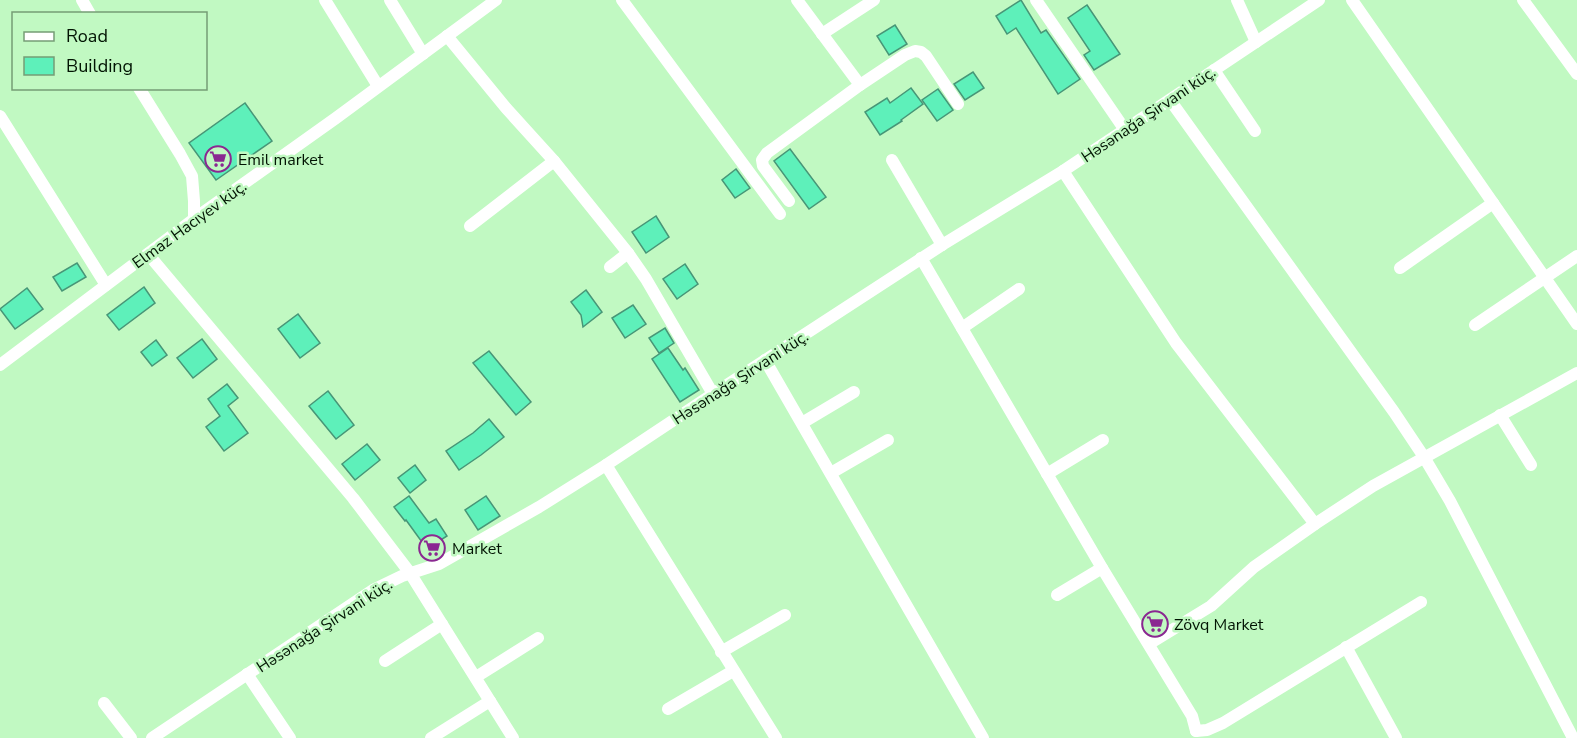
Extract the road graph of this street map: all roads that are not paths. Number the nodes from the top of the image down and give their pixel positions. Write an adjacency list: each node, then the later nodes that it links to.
1 (325, 0): 19 (street)
2 (390, 0): 15 (street)
3 (496, 0): 13 (street, Elmaz Hacıyev küç.)
4 (622, 0): 31 (street)
5 (797, 0): 12 (street)
6 (874, 0): 12 (street)
7 (1036, 0): 24 (street)
8 (1237, 0): 14 (street)
9 (1319, 0): 14 (street, Həsənağa Şirvani küç.)
10 (1352, 0): 30 (street)
11 (1523, 0): 17 (street)
12 (822, 34): 18 (street)
13 (447, 36): 15 (street, Elmaz Hacıyev küç.); 27 (street)
14 (1256, 42): 16 (street, Həsənağa Şirvani küç.)
15 (423, 54): 19 (street, Elmaz Hacıyev küç.)
16 (1214, 70): 21 (street, Həsənağa Şirvani küç.); 25 (street)
17 (1577, 74)
18 (860, 85): 22 (street); 29 (street)
19 (378, 86): 32 (street, Elmaz Hacıyev küç.)
20 (140, 90): 32 (street)
21 (1170, 100): 24 (street, Həsənağa Şirvani küç.); 56 (street)
22 (958, 104)
23 (0, 116): 42 (street)
24 (1125, 130): 28 (street, Həsənağa Şirvani küç.)
25 (1255, 131)
26 (892, 160): 34 (street)
27 (554, 161): 33 (street); 35 (street)
28 (1063, 171): 34 (street, Həsənağa Şirvani küç.); 61 (street)
29 (789, 201)
30 (1493, 203): 40 (street); 41 (street)
31 (780, 214)
32 (194, 219): 36 (street, Elmaz Hacıyev küç.)
33 (470, 226)
34 (942, 245): 38 (street, Həsənağa Şirvani küç.)
35 (628, 252): 39 (street); 51 (street)
36 (148, 254): 42 (street, Elmaz Hacıyev küç.); 63 (street)
37 (1577, 256): 41 (street)
38 (921, 258): 46 (street); 47 (street, Həsənağa Şirvani küç.)
39 (610, 267)
40 (1400, 268)
41 (1545, 279): 44 (street); 45 (street)
42 (106, 285): 48 (street, Elmaz Hacıyev küç.)
43 (1019, 289): 46 (street)
44 (1577, 324)
45 (1475, 325)
46 (962, 328): 60 (street)
47 (765, 360): 51 (street, Həsənağa Şirvani küç.); 53 (street)
48 (0, 364)
49 (1577, 373): 52 (street)
50 (854, 392): 53 (street)
51 (713, 394): 57 (street, Həsənağa Şirvani küç.)
52 (1500, 415): 56 (street); 58 (street)
53 (802, 423): 59 (street)
54 (888, 440): 59 (street)
55 (1103, 440): 60 (street)
56 (1424, 457): 61 (street); 88 (street)
57 (606, 465): 63 (street, Həsənağa Şirvani küç.); 71 (street)
58 (1531, 465)
59 (831, 473): 86 (street)
60 (1047, 474): 62 (street)
61 (1315, 524): 69 (street)
62 (1102, 568): 64 (street); 69 (street)
63 (410, 573): 67 (street); 74 (street, Həsənağa Şirvani küç.)
64 (1057, 595)
65 (1420, 602): 70 (street)
66 (785, 615): 71 (street)
67 (442, 624): 72 (street); 75 (street)
68 (538, 638): 75 (street)
69 (1149, 644): 79 (street)
70 (1346, 647): 79 (street); 87 (street)
71 (721, 652): 73 (street)
72 (385, 661)
73 (733, 671): 78 (street); 85 (street)
74 (247, 674): 81 (street, Həsənağa Şirvani küç.); 82 (street)
75 (476, 677): 76 (street)
76 (490, 701): 83 (street); 84 (street)
77 (104, 703): 80 (street)
78 (668, 709)
79 (1195, 735)
80 (131, 738)
81 (152, 738)
82 (290, 738)
83 (431, 738)
84 (513, 738)
85 (776, 738)
86 (983, 738)
87 (1396, 738)
88 (1573, 738)

